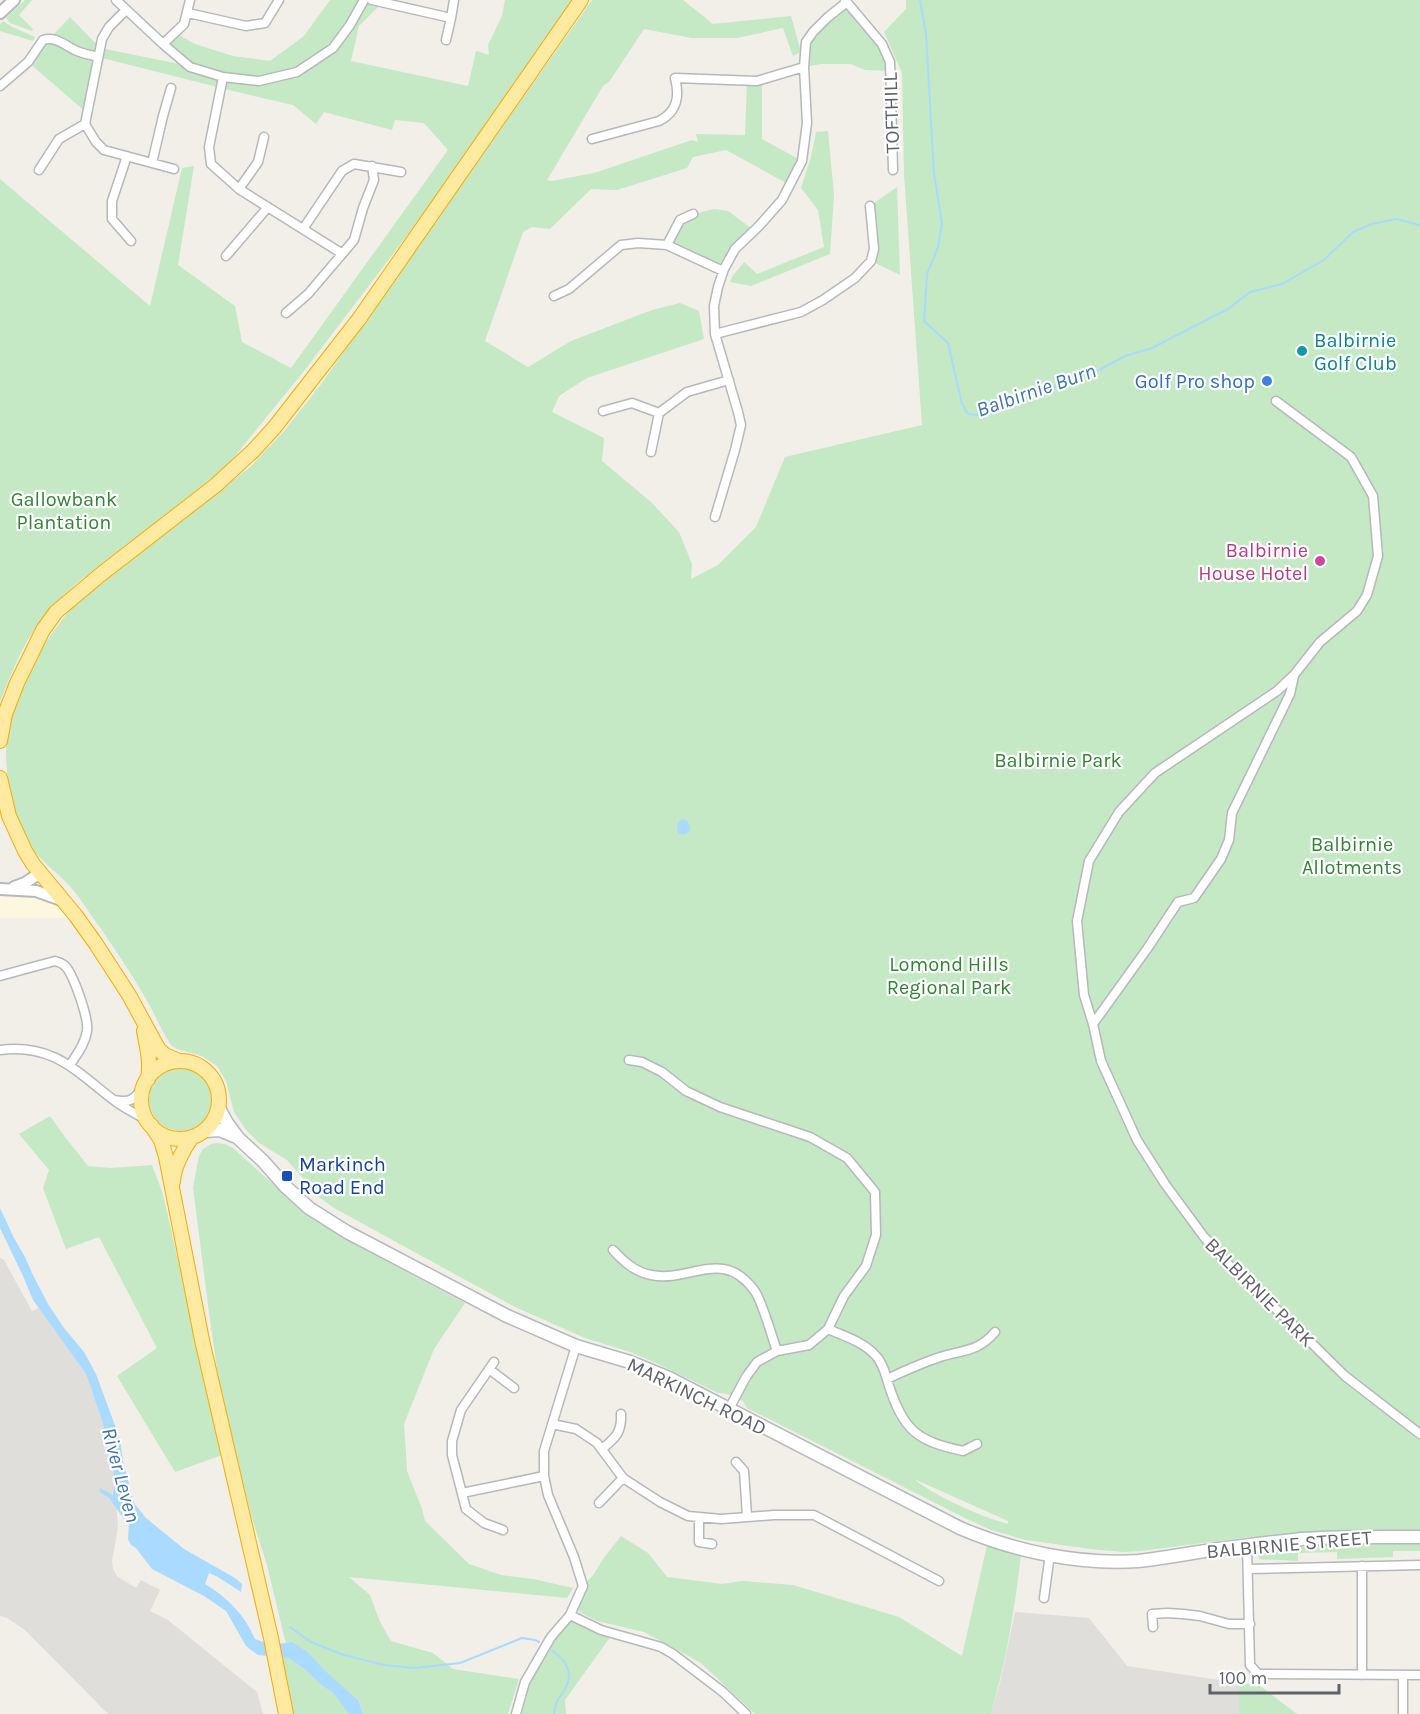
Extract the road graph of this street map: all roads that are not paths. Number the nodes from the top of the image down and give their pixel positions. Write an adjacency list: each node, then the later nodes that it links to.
1 (14, 0): 11 (street)
2 (116, 0): 10 (street)
3 (190, 0): 12 (street)
4 (279, 0): 12 (street)
5 (364, 0): 18 (street)
6 (372, 0): 13 (street)
7 (454, 0): 13 (street)
8 (581, 0): 51 (highway)
9 (846, 1): 17 (street); 29 (street, TOFTHILL)
10 (126, 10): 15 (street); 16 (street)
11 (0, 13)
12 (188, 14): 15 (street)
13 (451, 18): 14 (street)
14 (446, 40)
15 (163, 44): 18 (street)
16 (98, 57): 19 (street); 21 (street)
17 (804, 67): 23 (street); 40 (street)
18 (223, 77): 31 (street)
19 (0, 87)
20 (171, 88): 25 (street)
21 (85, 124): 24 (street); 28 (street)
22 (264, 137): 31 (street)
23 (592, 139)
24 (128, 156): 25 (street); 36 (street)
25 (152, 163): 27 (street)
26 (372, 166): 30 (street); 35 (street); 38 (street)
27 (174, 169)
28 (39, 170)
29 (893, 170)
30 (401, 172)
31 (239, 189): 33 (street)
32 (870, 206): 43 (street)
33 (268, 207): 35 (street); 39 (street)
34 (693, 214): 37 (street)
35 (303, 229): 38 (street)
36 (131, 241)
37 (667, 245): 40 (street); 41 (street)
38 (341, 254): 42 (street)
39 (226, 256)
40 (723, 272): 43 (street)
41 (554, 296)
42 (286, 313)
43 (715, 334): 44 (street)
44 (729, 380): 47 (street); 49 (street)
45 (1276, 401): 50 (street, BALBIRNIE PARK)
46 (603, 411): 47 (street)
47 (659, 413): 48 (street)
48 (651, 452)
49 (715, 517)
50 (1294, 675): 58 (street, BALBIRNIE PARK); 58 (street, BALBIRNIE PARK)
51 (0, 741)
52 (0, 778): 53 (highway)
53 (40, 873): 54 (street); 55 (highway)
54 (4, 888): 55 (street)
55 (65, 903): 57 (highway)
56 (0, 976): 62 (street)
57 (140, 1015): 61 (highway); 63 (highway)
58 (1093, 1024): 80 (street, BALBIRNIE PARK)
59 (0, 1050): 62 (street)
60 (629, 1060): 71 (street)
61 (179, 1061): 63 (highway); 65 (highway)
62 (70, 1065): 64 (street)
63 (146, 1083): 64 (street); 66 (highway)
64 (114, 1100): 66 (street)
65 (219, 1108): 67 (highway); 68 (main road, MARKINCH ROAD)
66 (149, 1123): 67 (highway); 69 (highway)
67 (198, 1134): 68 (main road); 69 (highway)
68 (238, 1138): 73 (main road, MARKINCH ROAD)
69 (172, 1190): 108 (highway)
70 (613, 1250): 74 (street)
71 (828, 1329): 74 (street); 75 (street)
72 (995, 1332): 75 (street)
73 (576, 1346): 77 (main road, MARKINCH ROAD); 79 (street)
74 (777, 1351): 77 (street)
75 (887, 1378): 81 (street)
76 (514, 1388): 86 (street)
77 (729, 1409): 95 (main road, MARKINCH ROAD)
78 (621, 1414): 82 (street)
79 (552, 1424): 82 (street); 84 (street)
80 (1420, 1434)
81 (977, 1444)
82 (602, 1449): 85 (street)
83 (736, 1462): 88 (street)
84 (543, 1476): 86 (street); 101 (street)
85 (623, 1478): 87 (street); 89 (street)
86 (462, 1493): 90 (street)
87 (599, 1503)
88 (747, 1516): 89 (street); 99 (street)
89 (699, 1517): 92 (street)
90 (503, 1530)
91 (1420, 1537): 93 (main road, BALBIRNIE STREET)
92 (712, 1544)
93 (1247, 1546): 94 (main road, BALBIRNIE STREET); 98 (street)
94 (1193, 1553): 95 (main road, MARKINCH ROAD)
95 (1050, 1554): 100 (street)
96 (1420, 1565): 97 (street)
97 (1362, 1566): 98 (street); 104 (street)
98 (1248, 1569): 102 (street)
99 (939, 1581)
100 (1044, 1598)
101 (570, 1615): 107 (street); 109 (street)
102 (1250, 1624): 103 (street); 104 (street)
103 (1153, 1627)
104 (1362, 1675): 105 (street)
105 (1403, 1675): 106 (street); 112 (street)
106 (1420, 1675)
107 (740, 1707): 110 (street); 111 (street)
108 (286, 1714)
109 (516, 1714)
110 (731, 1714)
111 (746, 1714)
112 (1403, 1714)

